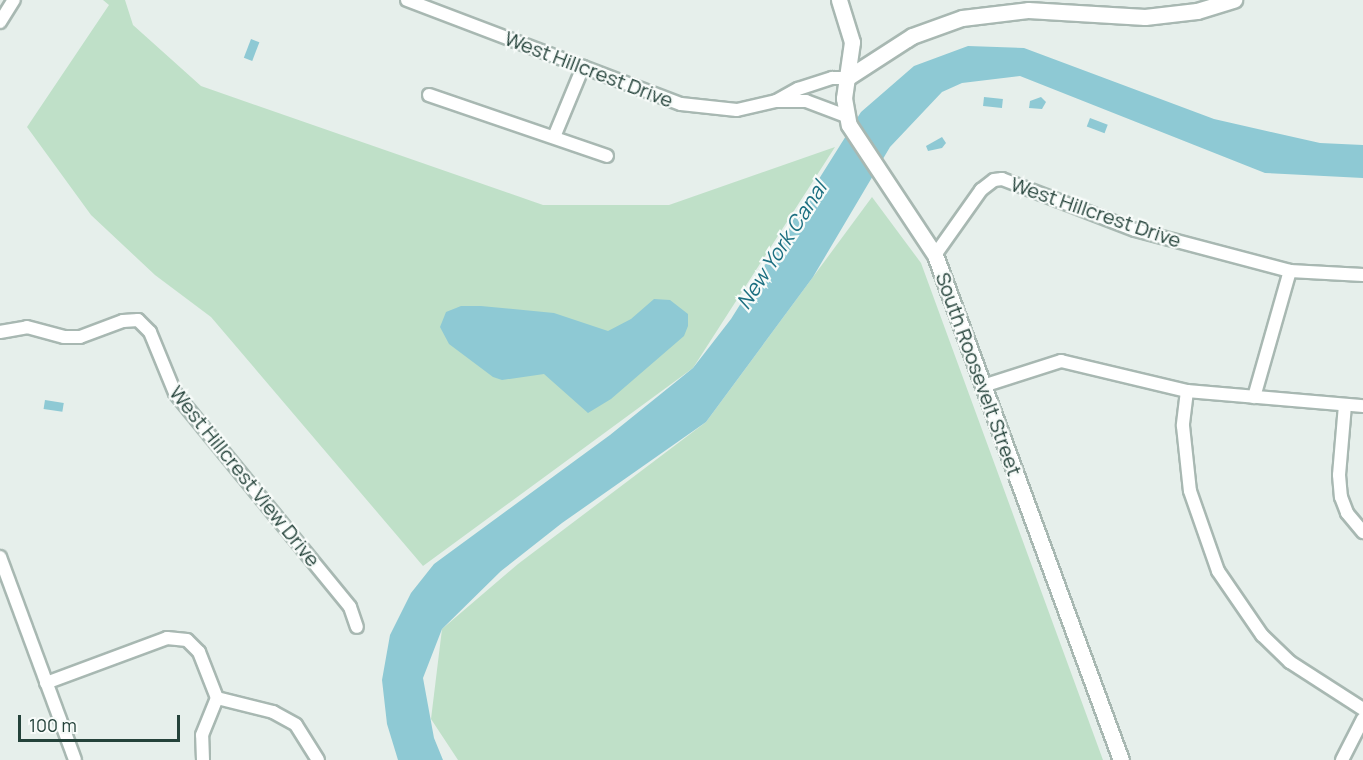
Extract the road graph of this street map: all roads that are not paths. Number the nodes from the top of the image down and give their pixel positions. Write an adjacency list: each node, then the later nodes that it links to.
1 (14, 0): 6 (street)
2 (407, 0): 7 (street, West Hillcrest Drive)
3 (839, 0): 8 (street)
4 (1234, 0): 5 (street)
5 (1179, 7): 8 (street)
6 (0, 22)
7 (583, 67): 10 (street, West Hillcrest Drive); 12 (street)
8 (847, 78): 10 (street, West Hillcrest Drive); 11 (street)
9 (429, 95): 12 (street)
10 (776, 101): 11 (street, West Hillcrest Drive)
11 (848, 121): 14 (street, South Roosevelt Street)
12 (554, 137): 13 (street)
13 (607, 156)
14 (935, 255): 15 (street, West Hillcrest Drive); 18 (street, South Roosevelt Street)
15 (1290, 271): 16 (street, West Hillcrest Drive); 20 (street)
16 (1363, 274)
17 (0, 333): 25 (street, West Hillcrest View Drive)
18 (983, 386): 19 (street); 33 (street, South Roosevelt Street)
19 (1187, 391): 20 (street); 28 (street)
20 (1254, 397): 21 (street)
21 (1345, 405): 22 (street); 23 (street)
22 (1363, 406)
23 (1363, 532)
24 (0, 557): 26 (street)
25 (357, 627)
26 (46, 683): 27 (street); 30 (street)
27 (217, 698): 31 (street); 32 (street)
28 (1363, 709)
29 (1363, 718): 34 (street)
30 (75, 760)
31 (203, 760)
32 (318, 760)
33 (1121, 760)
34 (1342, 760)

